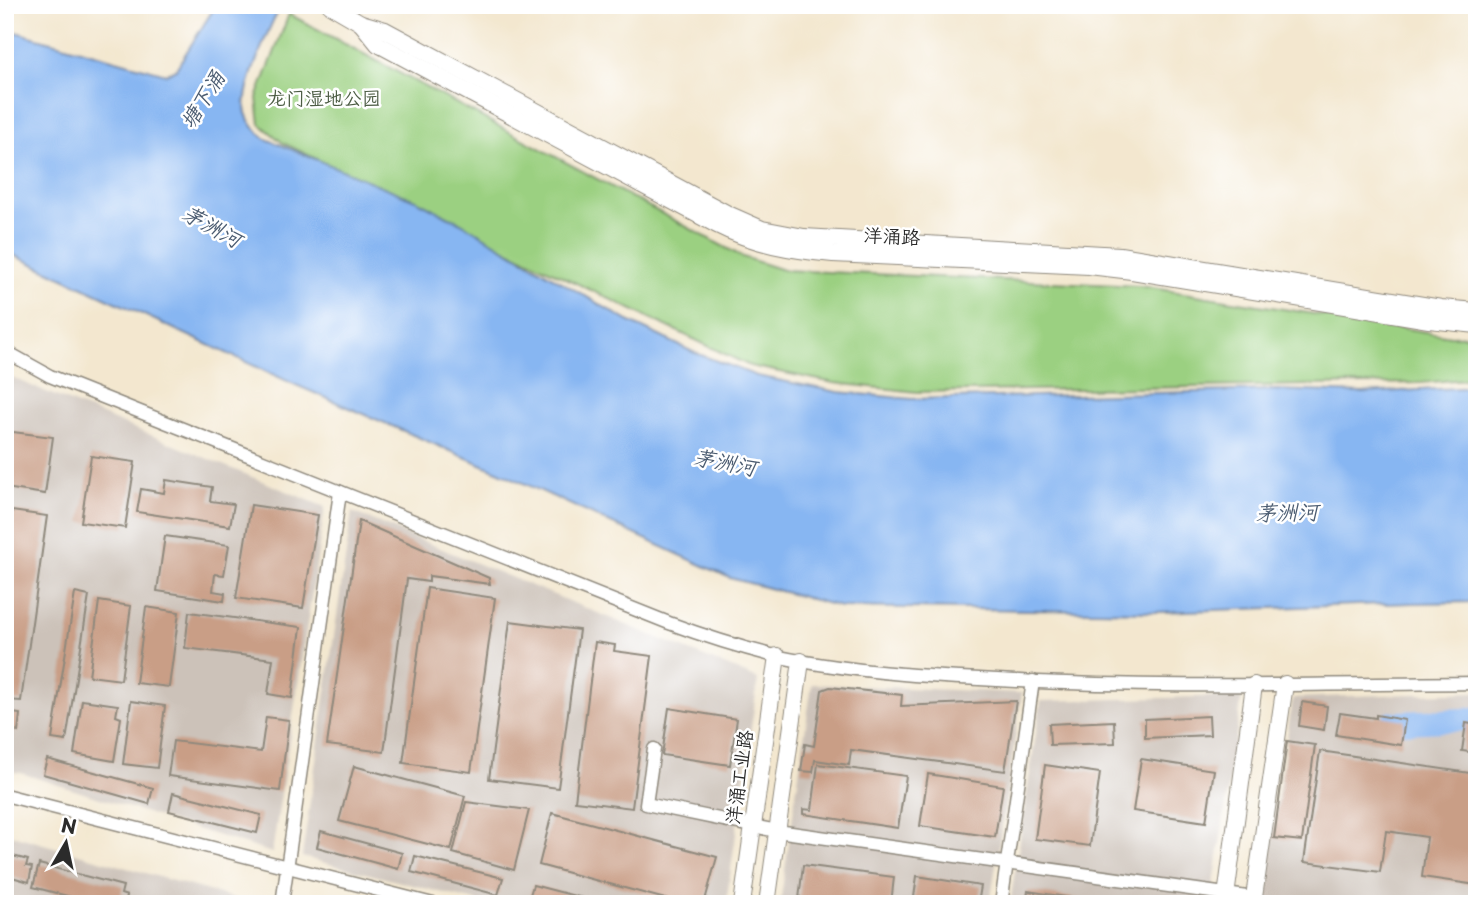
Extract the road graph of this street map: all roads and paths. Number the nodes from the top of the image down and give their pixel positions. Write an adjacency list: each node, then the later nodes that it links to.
1 (330, 5): 2 (street, 洋涌路)
2 (360, 23): 3 (street, 洋涌路); 4 (street, 洋涌路)
3 (1477, 312)
4 (1477, 325)
5 (5, 351): 6 (street)
6 (340, 492): 7 (street); 18 (street)
7 (777, 656): 8 (street); 15 (street, 洋涌工业路)
8 (801, 661): 9 (street); 16 (street)
9 (1033, 681): 12 (street); 17 (street)
10 (1477, 682): 11 (street)
11 (1285, 684): 12 (street); 20 (street)
12 (1254, 685): 19 (street)
13 (654, 749): 15 (street)
14 (5, 795): 18 (street)
15 (753, 827): 16 (street); 23 (street, 洋涌工业路)
16 (777, 831): 17 (street); 24 (street)
17 (1007, 864): 19 (street); 25 (street)
18 (288, 867): 21 (street); 22 (street)
19 (1226, 899): 20 (street)
20 (1253, 901)
21 (282, 904)
22 (433, 904)
23 (742, 904)
24 (767, 904)
25 (1001, 904)

